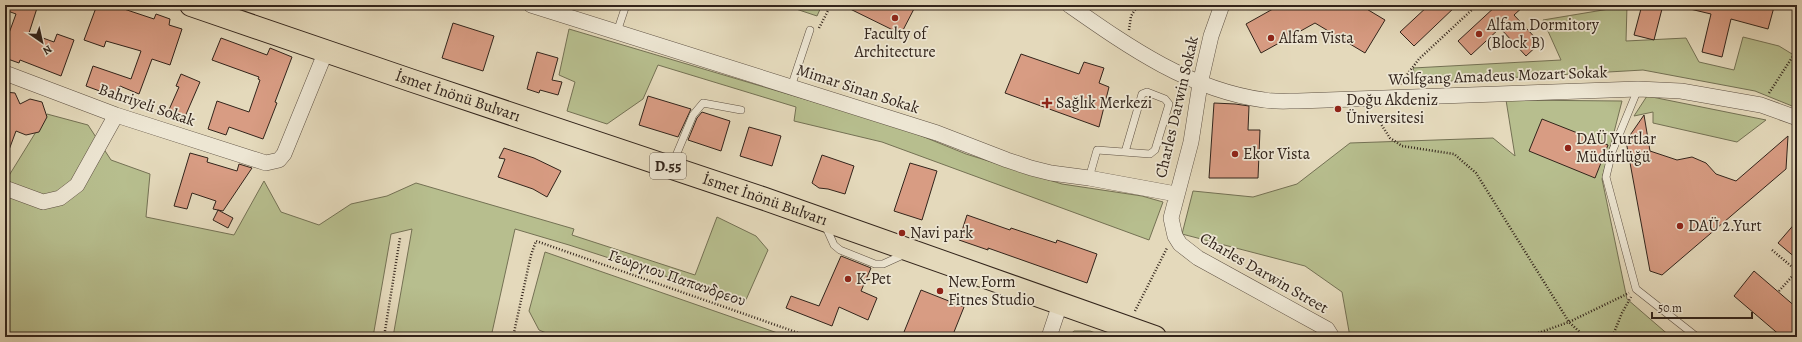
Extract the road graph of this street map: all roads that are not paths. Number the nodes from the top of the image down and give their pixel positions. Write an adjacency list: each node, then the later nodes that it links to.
1 (191, 5): 8 (main road, İsmet İnönü Bulvarı / D.55)
2 (531, 5): 6 (street, Mimar Sinan Sokak)
3 (626, 5): 6 (lane)
4 (1069, 5): 10 (street, Wolfgang Amadeus Mozart Sokak)
5 (1222, 5): 10 (street, Charles Darwin Sokak)
6 (617, 32): 11 (street, Mimar Sinan Sokak)
7 (813, 32): 11 (lane)
8 (326, 51): 14 (street, Bahriyeli Sokak); 17 (main road, İsmet İnönü Bulvarı / D.55)
9 (5, 73): 14 (street, Bahriyeli Sokak)
10 (1200, 84): 12 (street, Wolfgang Amadeus Mozart Sokak); 20 (street, Charles Darwin Sokak)
11 (791, 87): 18 (street, Mimar Sinan Sokak)
12 (1638, 89): 15 (street, Wolfgang Amadeus Mozart Sokak); 27 (lane)
13 (741, 110): 17 (lane)
14 (116, 115): 19 (street)
15 (1797, 118)
16 (1125, 152): 16 (lane); 18 (lane)
17 (671, 167): 22 (main road, İsmet İnönü Bulvarı / D.55)
18 (1089, 178): 20 (street, Mimar Sinan Sokak)
19 (5, 188)
20 (1176, 194): 21 (street, Charles Darwin Sokak)
21 (1171, 218): 23 (street, Charles Darwin Street)
22 (1060, 304): 24 (street); 25 (main road, İsmet İnönü Bulvarı / D.55)
23 (1318, 331): 26 (street, Charles Darwin Street)
24 (1049, 337)
25 (1155, 337)
26 (1332, 337)
27 (1698, 337)

